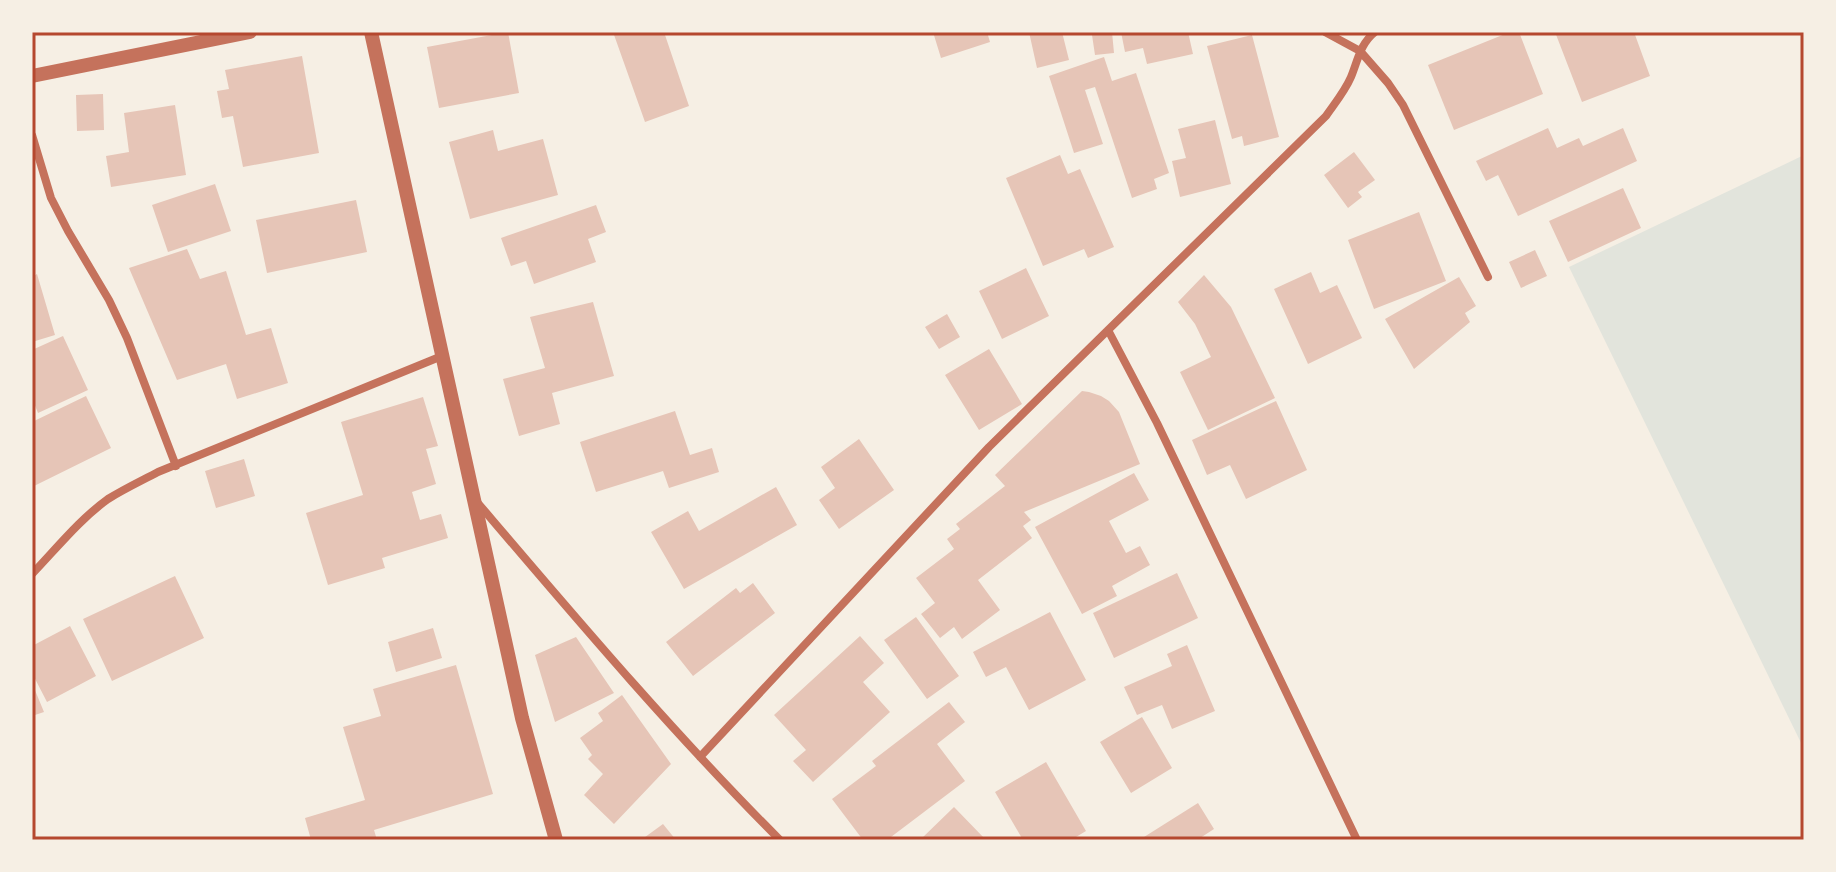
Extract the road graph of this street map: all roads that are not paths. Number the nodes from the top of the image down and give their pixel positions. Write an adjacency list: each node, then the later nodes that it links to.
1 (250, 32): 6 (street)
2 (371, 32): 10 (street)
3 (1325, 32): 5 (street)
4 (1375, 32): 5 (street)
5 (1360, 51): 8 (street); 9 (street)
6 (32, 76)
7 (32, 135): 11 (street)
8 (1488, 277)
9 (1108, 330): 14 (street); 17 (street)
10 (442, 356): 11 (street); 12 (street)
11 (176, 466): 13 (street)
12 (474, 498): 14 (street); 15 (street)
13 (32, 574)
14 (700, 757): 16 (street)
15 (556, 840)
16 (780, 840)
17 (1357, 840)

